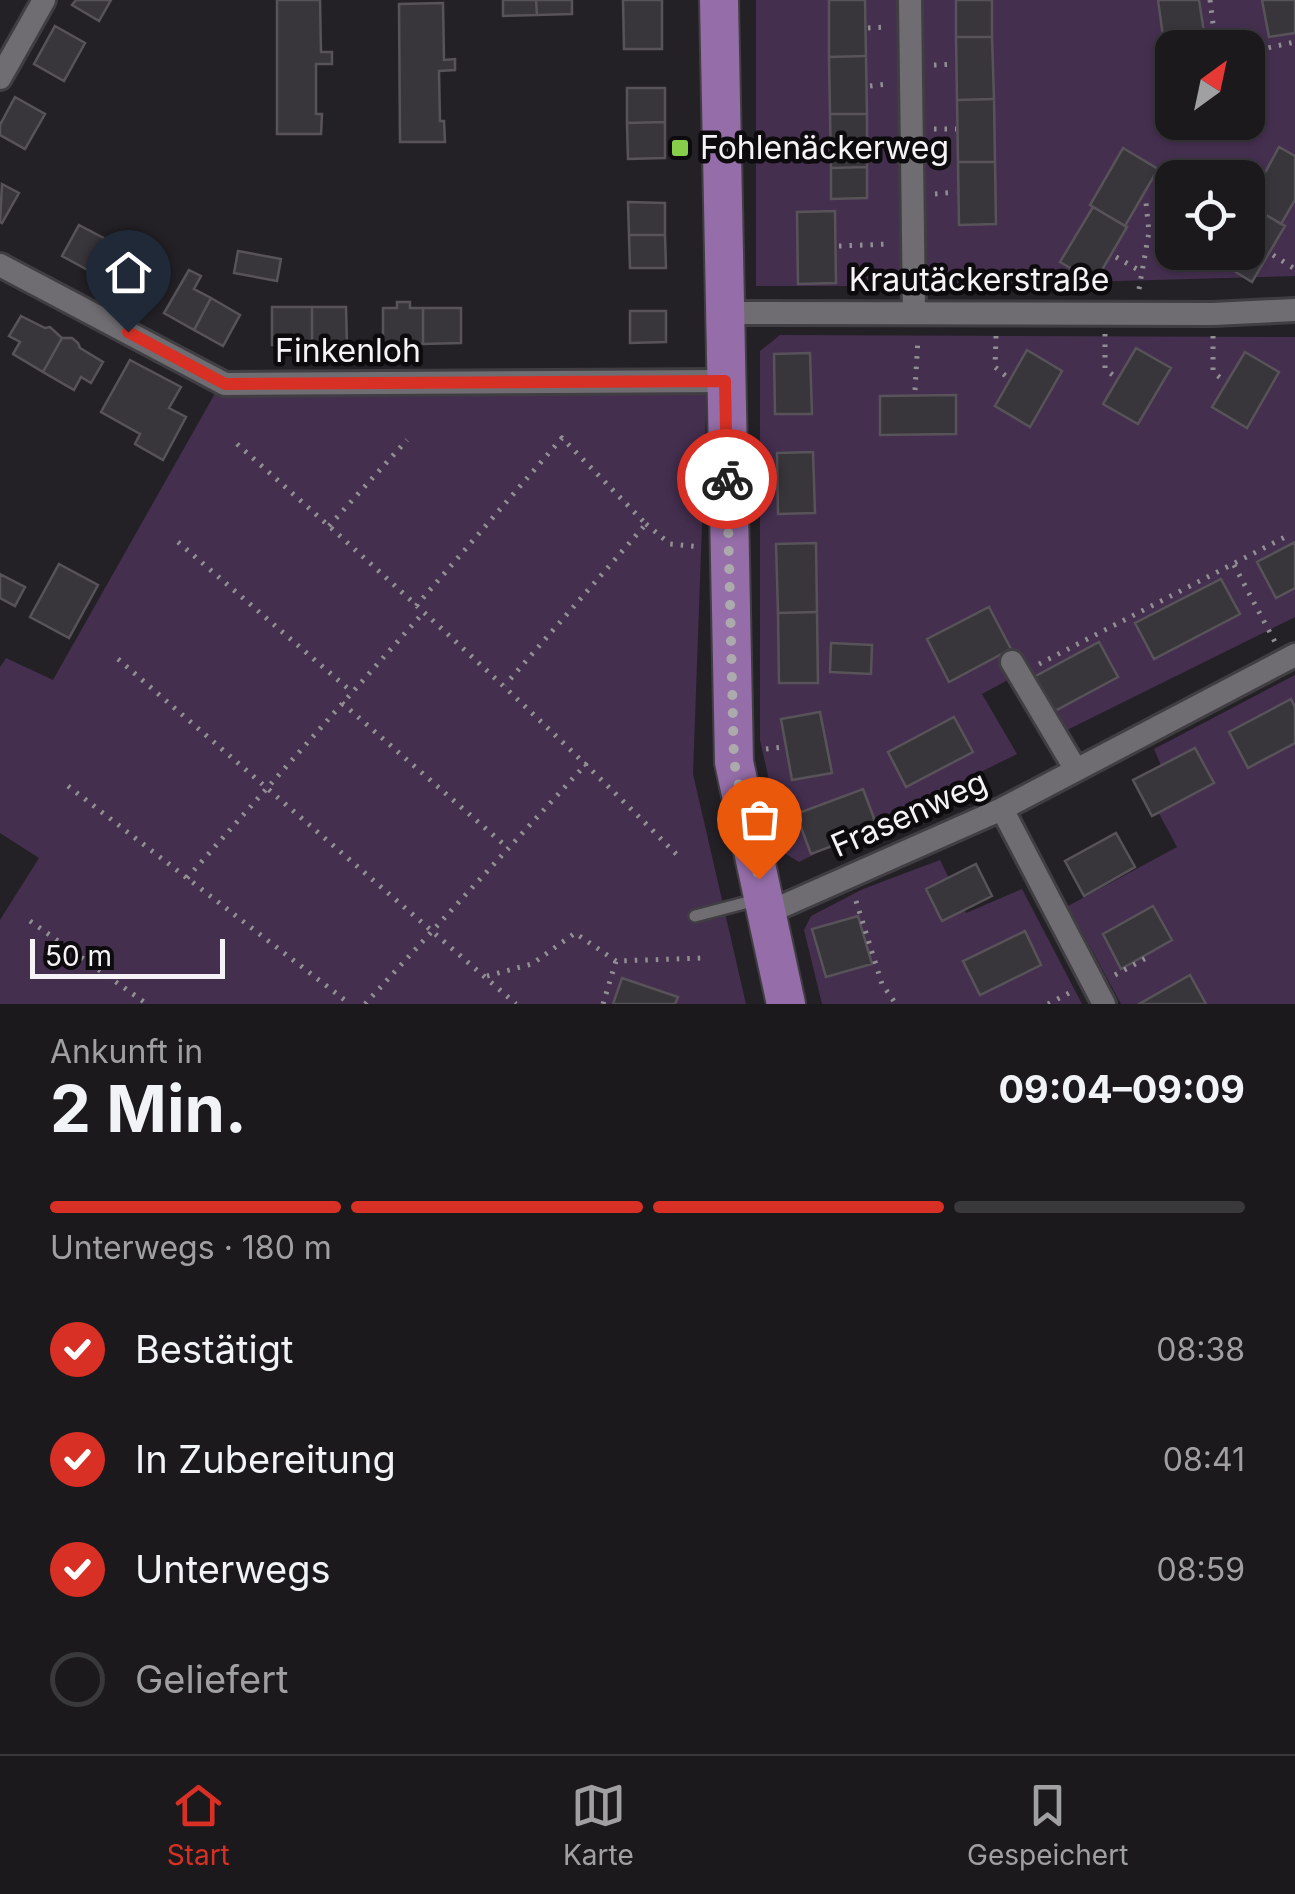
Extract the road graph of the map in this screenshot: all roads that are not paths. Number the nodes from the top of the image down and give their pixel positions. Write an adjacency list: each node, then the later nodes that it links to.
1 (44, 0): 4 (street)
2 (719, 0): 7 (main road)
3 (910, 0): 8 (street)
4 (0, 78)
5 (0, 264): 9 (street, Finkenloh)
6 (1295, 310): 8 (street, Krautäckerstraße)
7 (724, 313): 8 (street, Krautäckerstraße); 9 (main road)
8 (916, 313)
9 (725, 381): 14 (main road)
10 (1290, 657): 12 (street, Frasenweg)
11 (1015, 668): 12 (street)
12 (1076, 770): 13 (street, Frasenweg)
13 (1002, 808): 14 (street, Frasenweg); 16 (street)
14 (766, 906): 15 (lane); 17 (main road)
15 (695, 916)
16 (1099, 995)
17 (786, 1004)

